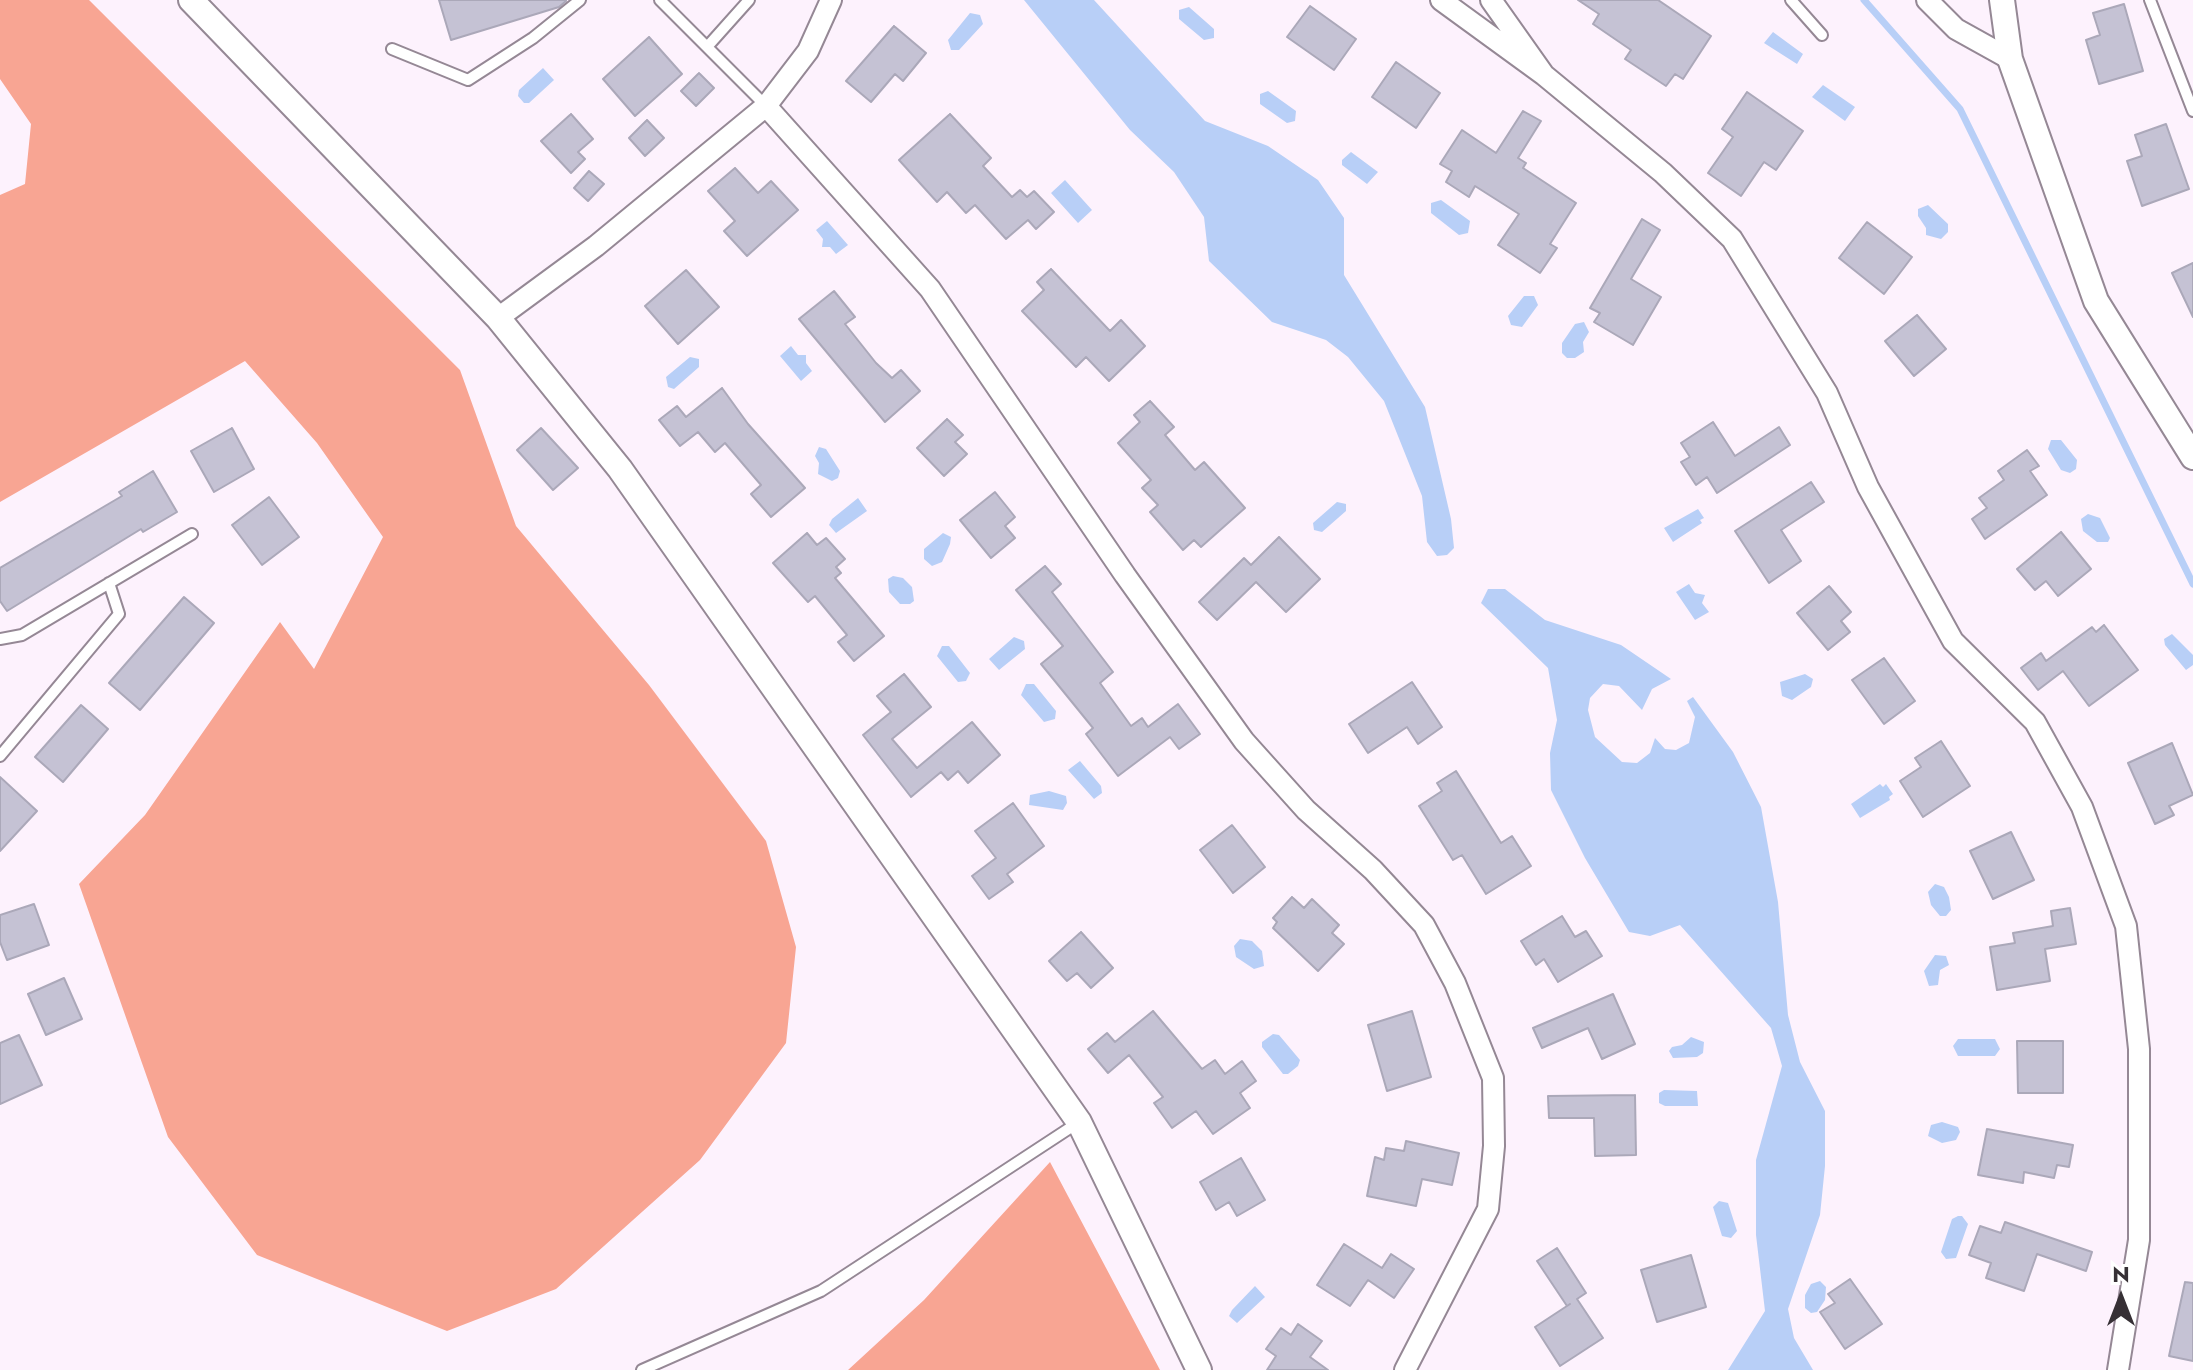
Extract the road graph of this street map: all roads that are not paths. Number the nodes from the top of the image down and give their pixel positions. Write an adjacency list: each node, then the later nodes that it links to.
1 (191, 0): 19 (street)
2 (580, 0): 14 (lane)
3 (660, 0): 13 (lane)
4 (749, 0): 13 (lane)
5 (831, 0): 17 (street)
6 (1441, 0): 16 (street)
7 (1491, 0): 16 (street)
8 (1791, 0): 12 (lane)
9 (1927, 0): 15 (street)
10 (2002, 0): 15 (street)
11 (2150, 0): 18 (lane)
12 (1822, 35)
13 (707, 47): 17 (lane)
14 (392, 49)
15 (2010, 59): 20 (street)
16 (1544, 75): 29 (street)
17 (766, 106): 19 (street); 28 (street)
18 (2193, 111)
19 (498, 318): 25 (street)
20 (2193, 457)
21 (192, 534): 22 (lane)
22 (109, 583): 23 (lane); 24 (lane)
23 (0, 639)
24 (0, 756)
25 (1079, 1122): 26 (lane); 27 (street)
26 (642, 1370)
27 (1199, 1370)
28 (1405, 1370)
29 (2118, 1370)

